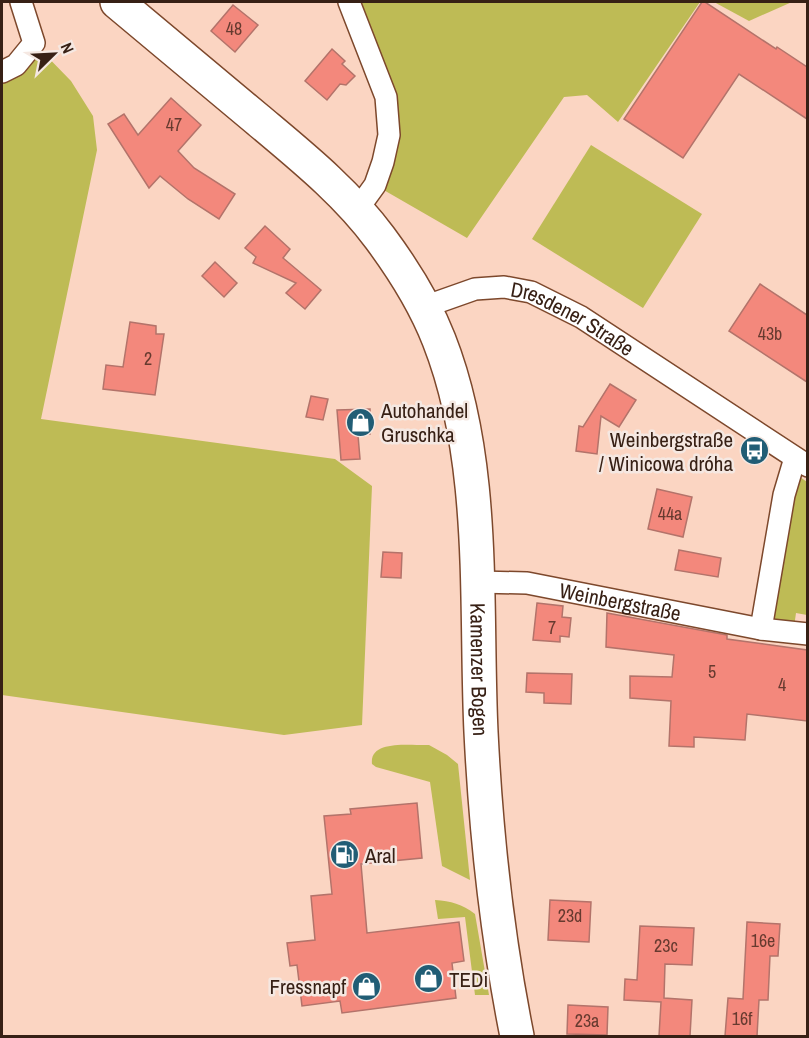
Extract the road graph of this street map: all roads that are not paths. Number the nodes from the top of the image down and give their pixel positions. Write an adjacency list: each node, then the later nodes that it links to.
1 (21, 2): 4 (street)
2 (117, 2): 5 (main road)
3 (349, 2): 5 (street)
4 (2, 72)
5 (357, 210): 6 (main road)
6 (424, 307): 7 (street, Dresdener Straße); 8 (main road, Kamenzer Bogen)
7 (801, 462): 9 (street)
8 (478, 582): 9 (street, Weinbergstraße); 11 (main road, Kamenzer Bogen)
9 (761, 629): 10 (street, Weinbergstraße)
10 (807, 634)
11 (517, 1036)

